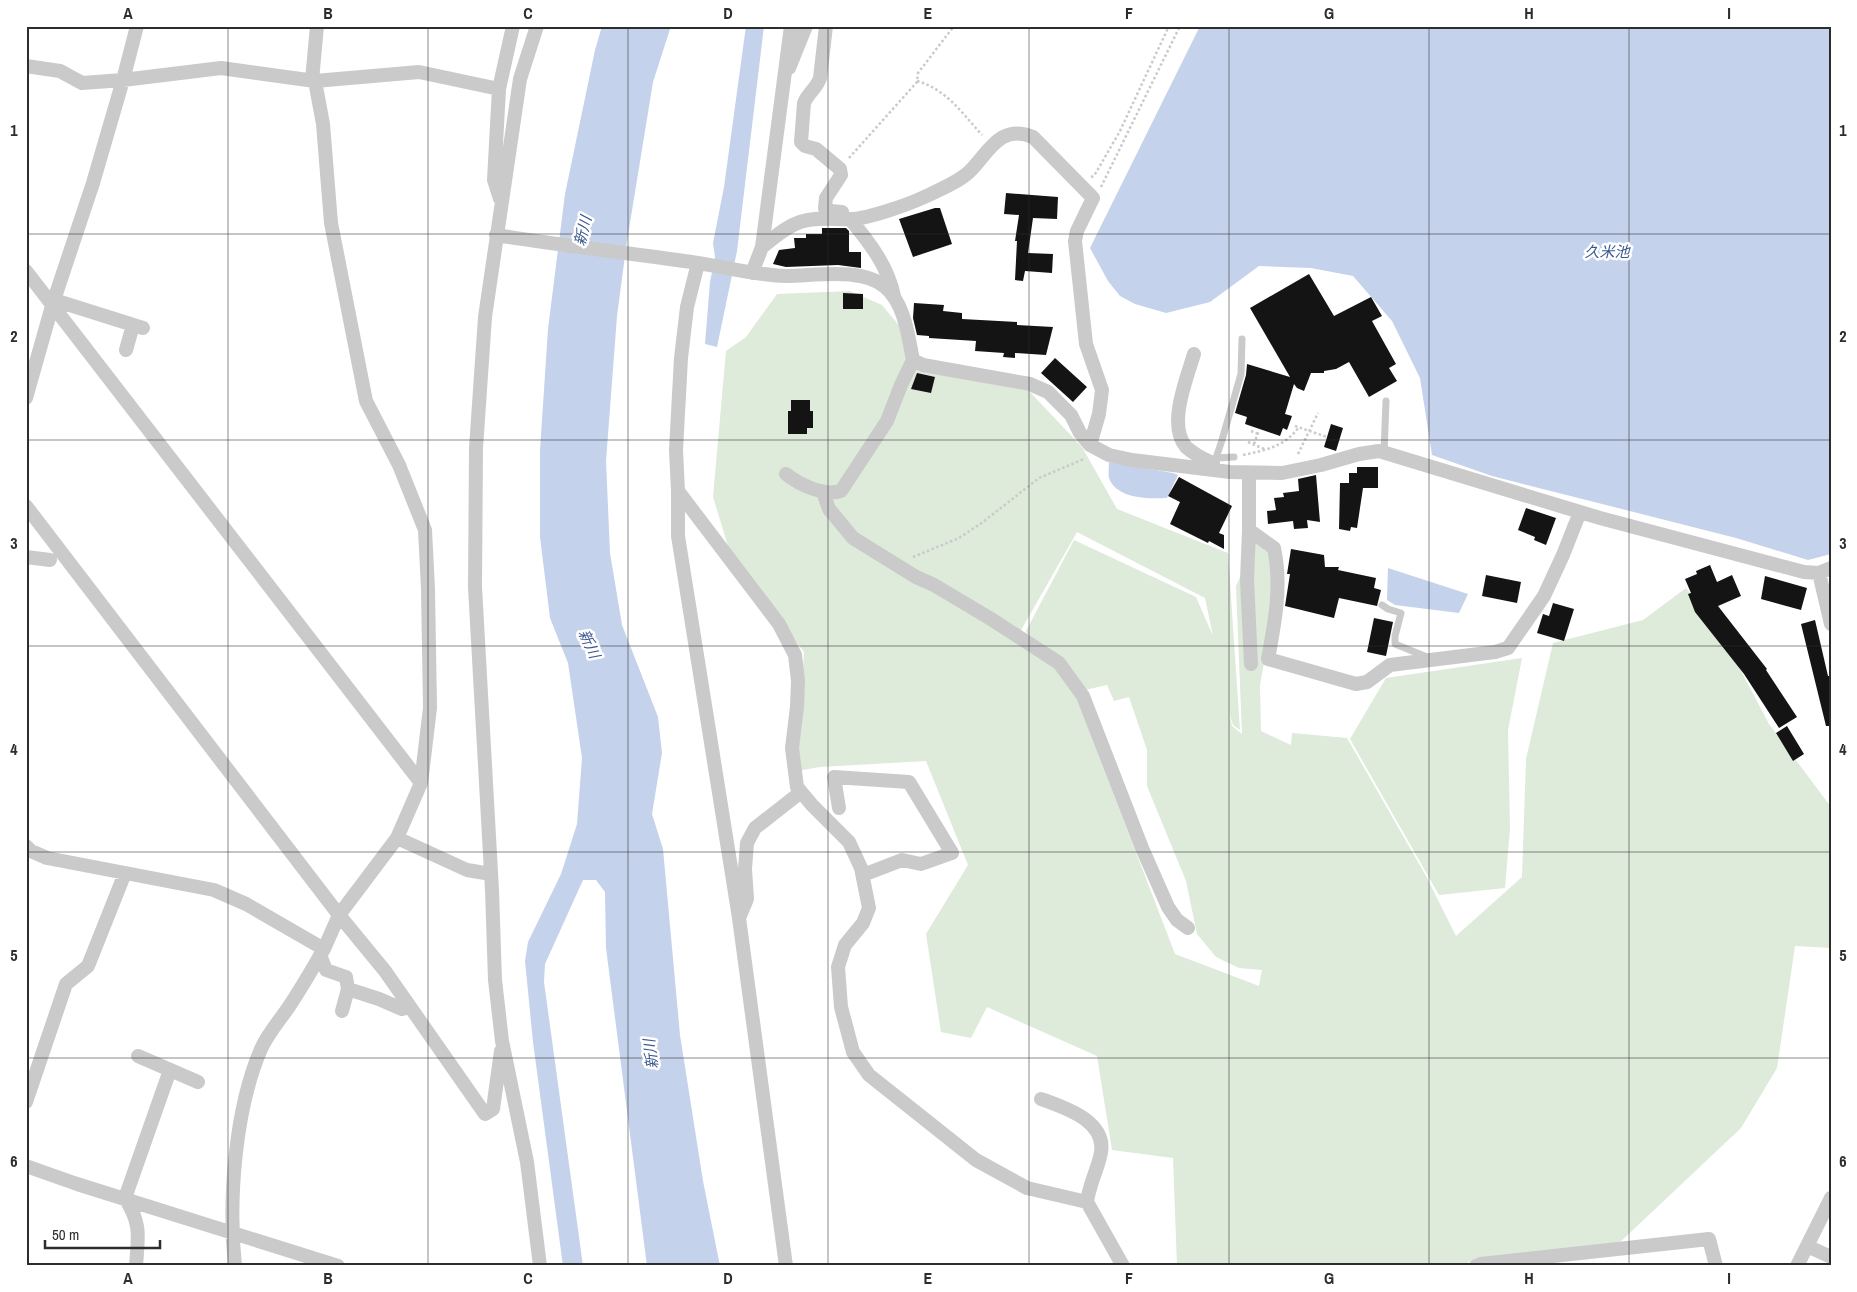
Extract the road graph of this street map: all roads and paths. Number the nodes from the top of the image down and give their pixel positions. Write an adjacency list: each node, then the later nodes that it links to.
1 (137, 26): 13 (street)
2 (317, 26): 14 (street)
3 (514, 26): 16 (street)
4 (537, 26): 21 (street)
5 (791, 26): 12 (street)
6 (806, 26): 12 (street)
7 (826, 26): 18 (street)
8 (954, 26): 15 (path)
9 (1169, 26): 19 (path)
10 (1180, 26): 20 (path)
11 (26, 66): 13 (street)
12 (784, 77): 24 (street)
13 (123, 80): 14 (street); 29 (street)
14 (314, 80): 16 (street); 64 (street)
15 (917, 81): 17 (path); 18 (path)
16 (499, 89): 21 (street)
17 (991, 145): 19 (street); 22 (street)
18 (840, 169): 22 (street)
19 (1077, 184): 20 (street)
20 (1093, 198): 42 (street)
21 (501, 202): 23 (street)
22 (852, 219): 24 (street); 28 (street)
23 (503, 236): 25 (street); 70 (street)
24 (762, 247): 27 (street)
25 (697, 263): 27 (street); 51 (street)
26 (26, 271): 29 (street)
27 (752, 273): 28 (street)
28 (894, 299): 33 (street)
29 (53, 303): 31 (street); 34 (street); 64 (street)
30 (1242, 339): 47 (lane)
31 (126, 350)
32 (1194, 354): 47 (street)
33 (914, 360): 42 (street); 52 (street)
34 (26, 398)
35 (1386, 401): 44 (lane)
36 (1318, 412): 38 (path)
37 (1251, 431): 41 (path)
38 (1310, 431): 39 (path); 43 (path); 48 (path)
39 (1327, 437)
40 (1248, 442): 41 (path)
41 (1254, 444): 43 (path)
42 (1090, 445): 47 (street)
43 (1265, 450): 45 (path)
44 (1384, 453): 48 (street); 54 (street)
45 (1234, 457): 47 (lane)
46 (1085, 459): 58 (path)
47 (1212, 464): 50 (street)
48 (1290, 471): 50 (street)
49 (786, 474): 52 (street)
50 (1249, 474): 55 (street)
51 (678, 491): 65 (street); 73 (street)
52 (823, 492): 58 (street)
53 (26, 506): 72 (street)
54 (1580, 512): 59 (street); 62 (street)
55 (1249, 530): 62 (street); 63 (street)
56 (26, 557): 57 (street)
57 (50, 560)
58 (895, 564): 74 (street)
59 (1825, 571): 61 (street)
60 (1382, 605): 62 (lane)
61 (1831, 624)
62 (1434, 660)
63 (1251, 664)
64 (421, 783): 67 (street)
65 (801, 792): 71 (street); 73 (street)
66 (839, 808): 71 (street)
67 (397, 838): 70 (street); 72 (street)
68 (26, 846): 69 (street)
69 (125, 873): 75 (street); 84 (street)
70 (492, 874): 79 (street)
71 (863, 876): 88 (street)
72 (339, 915): 75 (street); 77 (street)
73 (738, 918): 98 (street)
74 (1188, 928)
75 (322, 952): 76 (street); 89 (street)
76 (348, 989): 77 (street); 78 (street)
77 (410, 1007): 79 (street)
78 (342, 1011)
79 (502, 1041): 90 (street)
80 (138, 1056): 81 (street)
81 (170, 1070): 82 (street); 86 (street)
82 (198, 1082)
83 (1040, 1099): 88 (street)
84 (26, 1102)
85 (26, 1166): 86 (street)
86 (125, 1198): 89 (street); 93 (street)
87 (1831, 1198): 91 (street)
88 (1087, 1202): 99 (street)
89 (231, 1232): 94 (street); 95 (street)
90 (536, 1234): 96 (street); 97 (street)
91 (1807, 1246): 92 (street); 102 (street)
92 (1831, 1257)
93 (136, 1266)
94 (235, 1266)
95 (338, 1266)
96 (534, 1266)
97 (540, 1266)
98 (786, 1266)
99 (1123, 1266)
100 (1476, 1266): 101 (street)
101 (1716, 1266)
102 (1798, 1266)

